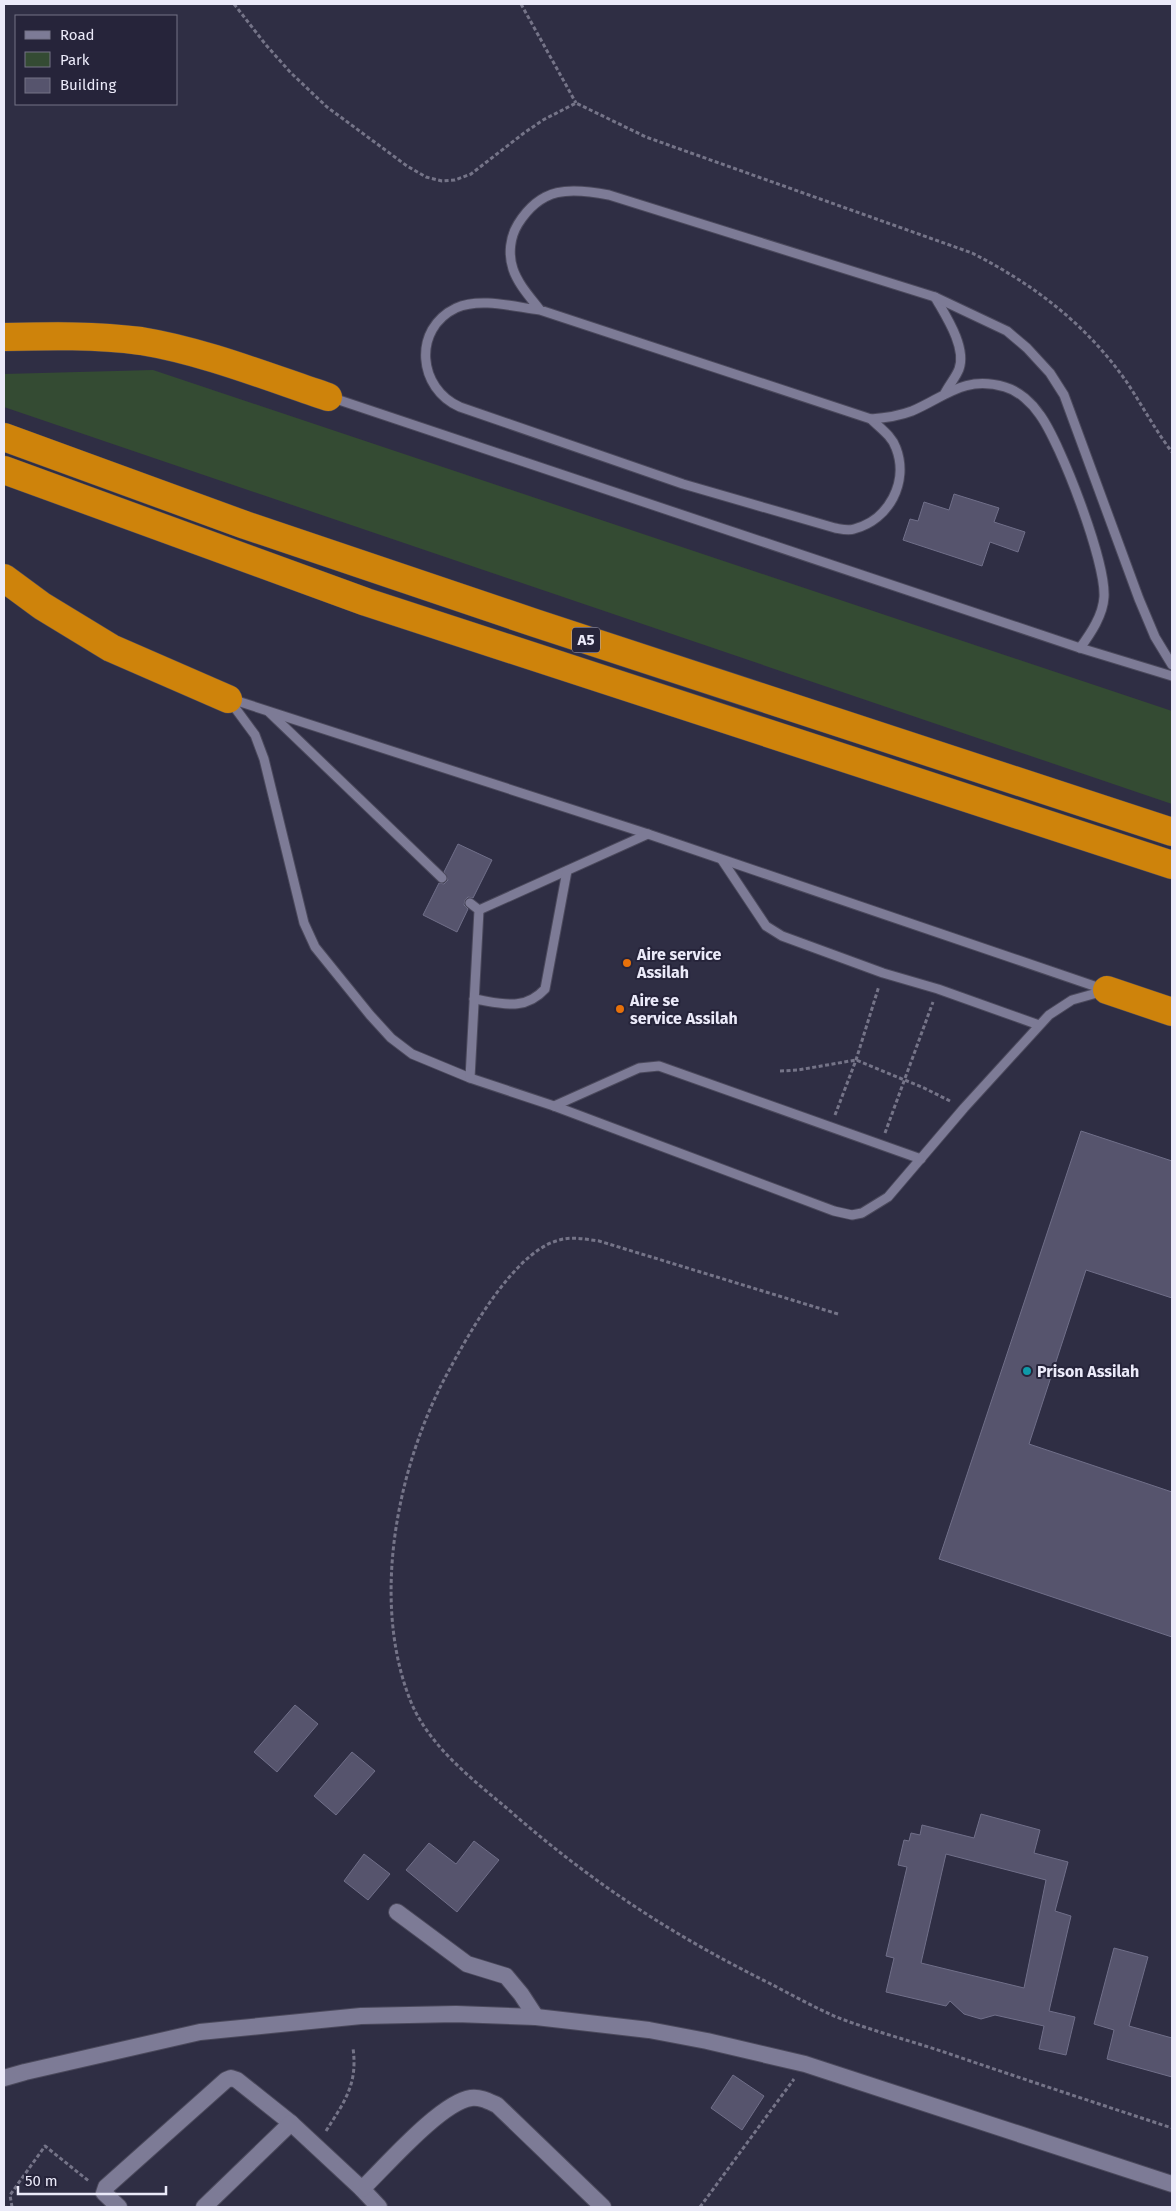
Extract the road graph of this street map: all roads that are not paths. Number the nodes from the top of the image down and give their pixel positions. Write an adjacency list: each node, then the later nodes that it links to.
1 (935, 297): 2 (lane); 4 (lane); 11 (lane)
2 (540, 310): 6 (lane); 6 (lane)
3 (4, 337): 5 (highway)
4 (945, 393): 6 (lane); 10 (lane)
5 (328, 396): 10 (lane)
6 (871, 419)
7 (4, 437): 15 (highway, A5)
8 (4, 470): 18 (highway, A5)
9 (4, 578): 13 (highway)
10 (1080, 648): 12 (lane)
11 (1172, 665)
12 (1172, 676)
13 (228, 699): 14 (lane); 27 (lane)
14 (267, 710): 16 (lane); 20 (lane)
15 (1172, 832)
16 (648, 834): 17 (lane); 19 (lane)
17 (722, 860): 23 (lane); 26 (lane)
18 (1172, 865)
19 (567, 871): 22 (lane); 24 (lane)
20 (442, 878)
21 (470, 903): 22 (lane)
22 (479, 910): 24 (lane)
23 (1107, 990): 25 (highway); 26 (lane)
24 (474, 999): 27 (lane)
25 (1172, 1012)
26 (1039, 1025): 29 (lane)
27 (470, 1078): 28 (lane)
28 (554, 1106): 29 (lane); 29 (lane)
29 (921, 1158)
30 (397, 1912): 31 (street)
31 (536, 2017): 32 (street); 34 (street)
32 (4, 2078)
33 (291, 2123): 35 (street); 36 (street); 37 (street)
34 (1172, 2184)
35 (362, 2190): 38 (street); 39 (street)
36 (119, 2207)
37 (204, 2207)
38 (379, 2207)
39 (603, 2207)

